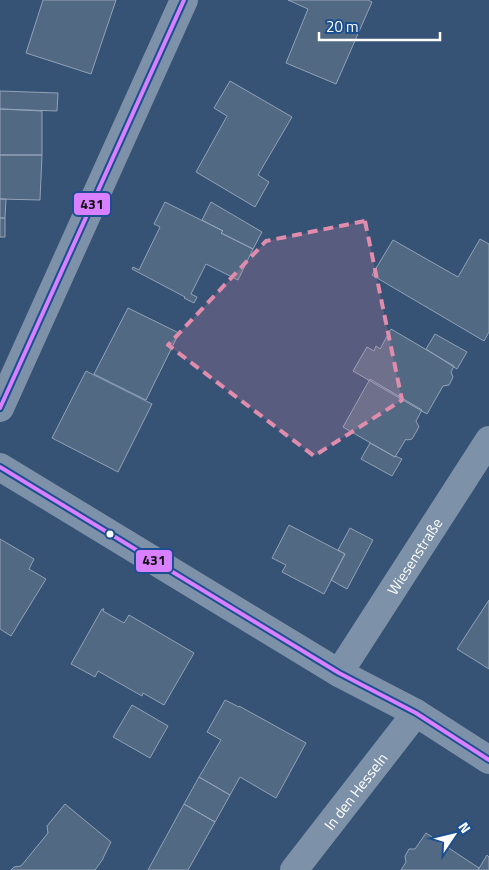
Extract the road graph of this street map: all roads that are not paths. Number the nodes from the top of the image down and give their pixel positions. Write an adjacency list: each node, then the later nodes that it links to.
1 (184, 0): 2 (street)
2 (0, 408)
3 (489, 440): 5 (street, Wiesenstraße)
4 (0, 467): 5 (street)
5 (339, 673): 6 (street)
6 (416, 713): 7 (street); 8 (street, In den Hesseln)
7 (489, 760)
8 (294, 870)

